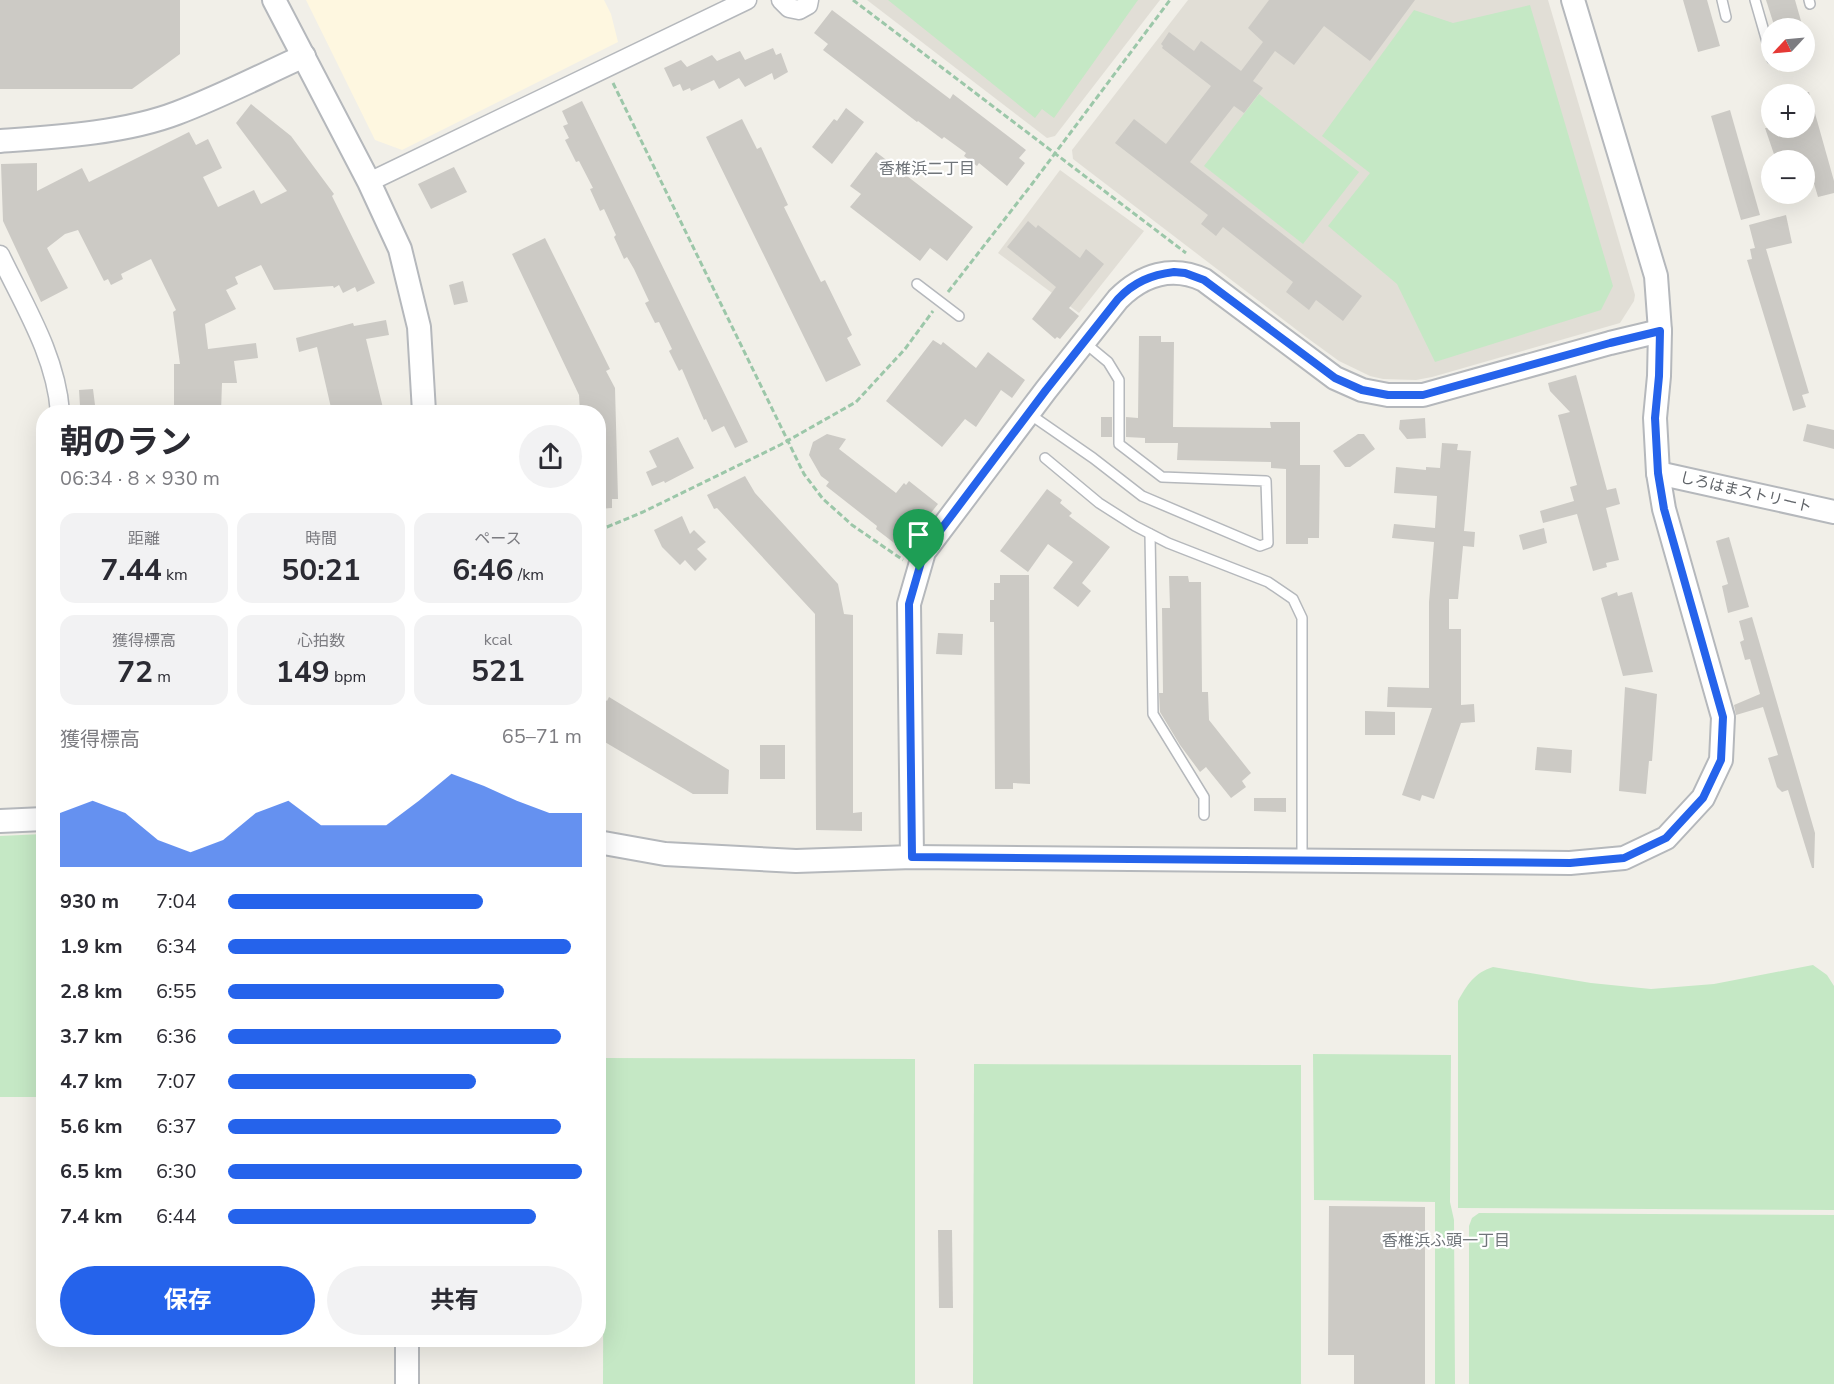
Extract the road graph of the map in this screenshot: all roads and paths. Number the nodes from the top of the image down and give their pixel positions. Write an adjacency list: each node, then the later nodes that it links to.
1 (274, 0): 11 (street)
2 (747, 0): 12 (street)
3 (781, 0): 4 (street)
4 (809, 0)
5 (853, 0): 16 (path)
6 (1574, 0): 19 (street)
7 (1722, 0): 9 (lane)
8 (1755, 0): 10 (lane)
9 (1726, 17)
10 (1761, 22)
11 (304, 56): 13 (street); 14 (street)
12 (606, 68): 14 (street); 28 (path)
13 (0, 141)
14 (369, 183): 22 (street)
15 (0, 255): 21 (street)
16 (1204, 280): 19 (street); 20 (street)
17 (916, 284): 18 (lane)
18 (958, 316)
19 (1660, 331): 25 (street)
20 (1084, 342): 23 (street); 23 (lane)
21 (59, 405)
22 (424, 405)
23 (1029, 414): 28 (street)
24 (1045, 458): 27 (lane)
25 (1658, 473): 26 (street, しろはまストリート); 34 (street)
26 (1834, 512)
27 (1150, 534): 29 (lane); 34 (lane)
28 (919, 571): 33 (street)
29 (1204, 815)
30 (36, 819): 31 (street)
31 (0, 821)
32 (606, 843): 33 (street)
33 (912, 857): 34 (street)
34 (1302, 861)
35 (407, 1347): 36 (street)
36 (407, 1384)

